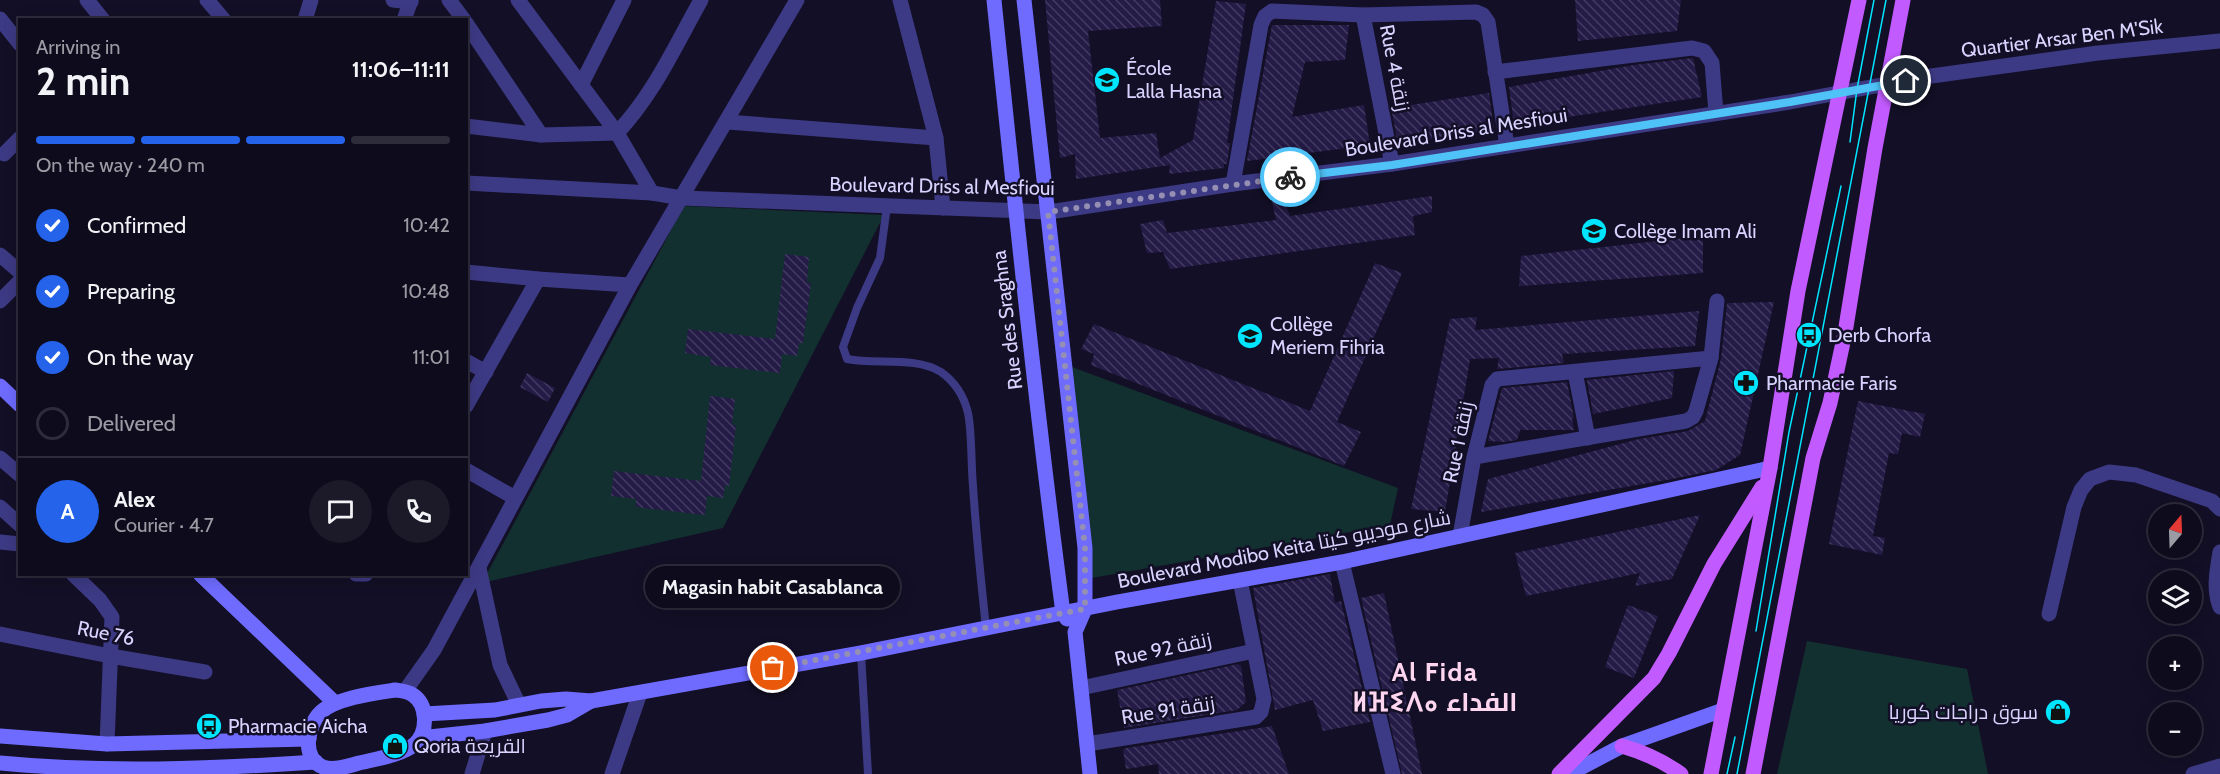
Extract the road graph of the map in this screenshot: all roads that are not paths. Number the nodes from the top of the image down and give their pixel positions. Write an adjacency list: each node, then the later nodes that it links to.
1 (87, 0): 17 (street)
2 (207, 0): 18 (street)
3 (311, 0): 19 (street)
4 (393, 0): 15 (street)
5 (449, 0): 21 (street)
6 (518, 0): 28 (street)
7 (624, 0): 28 (street)
8 (700, 0): 33 (street)
9 (797, 0): 31 (street)
10 (900, 0): 35 (street)
11 (994, 0): 47 (main road, Rue des Sraghna)
12 (1024, 0): 48 (main road, Rue des Sraghna)
13 (1859, 0): 29 (main road)
14 (1903, 0): 27 (main road)
15 (411, 1): 20 (street)
16 (1363, 15): 26 (street); 40 (street, Rue 4 زنقة); 42 (street)
17 (101, 18)
18 (222, 18)
19 (306, 18)
20 (405, 18)
21 (462, 18)
22 (0, 19): 25 (street)
23 (468, 26): 34 (street)
24 (2220, 40): 27 (street, Quartier Arsar Ben M'Sik)
25 (18, 42)
26 (1495, 72): 30 (street); 37 (street)
27 (1888, 84): 29 (street, Quartier Arsar Ben M'Sik); 124 (main road)
28 (581, 85): 33 (street)
29 (1840, 93): 30 (street, Boulevard Driss al Mesfioui); 69 (main road)
30 (1716, 113): 37 (street, Boulevard Driss al Mesfioui)
31 (727, 122): 35 (street); 44 (street)
32 (468, 126): 34 (street)
33 (617, 132): 34 (street); 43 (street)
34 (541, 135)
35 (936, 138): 46 (street)
36 (18, 140): 38 (street)
37 (1507, 146): 40 (street, Boulevard Driss al Mesfioui)
38 (2, 154): 39 (street)
39 (18, 155)
40 (1392, 165): 42 (street, Boulevard Driss al Mesfioui)
41 (468, 183): 43 (street, Boulevard Driss al Mesfioui)
42 (1233, 184): 48 (street, Boulevard Driss al Mesfioui)
43 (652, 193): 44 (street, Boulevard Driss al Mesfioui)
44 (682, 198): 45 (street, Boulevard Driss al Mesfioui); 54 (street)
45 (887, 206): 46 (street, Boulevard Driss al Mesfioui); 87 (lane)
46 (943, 208): 47 (street, Boulevard Driss al Mesfioui)
47 (1016, 211): 48 (street, Boulevard Driss al Mesfioui); 85 (main road, Rue des Sraghna)
48 (1048, 212): 84 (main road, Rue des Sraghna)
49 (0, 255): 50 (street)
50 (18, 270)
51 (468, 272): 52 (street)
52 (538, 279): 54 (street); 59 (street)
53 (18, 282): 55 (street)
54 (630, 285): 70 (street)
55 (0, 301)
56 (1717, 301): 57 (street)
57 (1711, 358): 60 (street); 64 (street)
58 (468, 362): 59 (street)
59 (486, 372): 63 (street)
60 (1575, 372): 64 (street); 65 (street, Rue 1 زنقة)
61 (0, 386): 62 (main road)
62 (18, 403)
63 (468, 403)
64 (1588, 438): 65 (street)
65 (1474, 457): 74 (street, Rue 1 زنقة)
66 (0, 458): 68 (street)
67 (468, 471): 70 (street)
68 (18, 473)
69 (1769, 473): 74 (main road, Boulevard Modibo Keita شارع موديبو كيتا); 100 (main road); 120 (main road)
70 (514, 498): 79 (street)
71 (0, 507): 73 (street)
72 (2220, 509): 86 (street)
73 (18, 523)
74 (1460, 536): 78 (main road, Boulevard Modibo Keita شارع موديبو كيتا)
75 (0, 542): 76 (street)
76 (18, 544)
77 (2220, 552): 83 (street)
78 (1342, 562): 82 (main road, Boulevard Modibo Keita شارع موديبو كيتا); 119 (street)
79 (479, 568): 95 (street); 99 (street)
80 (75, 576): 92 (street)
81 (202, 576): 98 (main road)
82 (1240, 580): 84 (main road, Boulevard Modibo Keita شارع موديبو كيتا); 90 (street)
83 (2220, 607)
84 (1085, 609): 85 (main road, Boulevard Modibo Keita شارع موديبو كيتا); 88 (main road, Rue des Sraghna)
85 (1063, 613): 87 (main road, Boulevard Modibo Keita شارع موديبو كيتا); 88 (main road, Rue des Sraghna)
86 (2049, 614)
87 (986, 628): 91 (main road, Boulevard Modibo Keita شارع موديبو كيتا)
88 (1075, 632): 94 (main road, Rue des Sraghna)
89 (0, 634): 92 (street, Rue 76)
90 (1254, 651): 94 (street, Rue 92 زنقة); 106 (street, Rue 91 زنقة)
91 (861, 653): 96 (main road, Boulevard Modibo Keita شارع موديبو كيتا); 117 (lane)
92 (110, 656): 93 (street, Rue 76); 105 (street)
93 (205, 672)
94 (1082, 688): 106 (main road, Rue des Sraghna)
95 (405, 691): 98 (main road); 101 (main road)
96 (640, 693): 97 (main road, Boulevard Modibo Keita شارع موديبو كيتا); 116 (street)
97 (591, 701): 99 (main road, Boulevard Modibo Keita شارع موديبو كيتا); 102 (main road, Boulevard Modibo Keita شارع موديبو كيتا)
98 (335, 703): 108 (main road)
99 (519, 705): 101 (main road, Boulevard Modibo Keita شارع موديبو كيتا)
100 (1723, 710): 107 (main road); 123 (main road)
101 (424, 714): 104 (main road)
102 (485, 731): 104 (main road, Boulevard Modibo Keita شارع موديبو كيتا); 115 (street)
103 (0, 736): 105 (main road)
104 (420, 738): 112 (main road)
105 (107, 744): 108 (main road)
106 (1087, 744): 118 (main road, Rue des Sraghna)
107 (1622, 746): 121 (main road); 122 (main road)
108 (311, 750): 111 (main road); 112 (main road)
109 (0, 764): 113 (main road)
110 (2220, 765): 125 (street)
111 (290, 769): 114 (main road)
112 (341, 770)
113 (135, 772): 114 (main road)
114 (197, 772)
115 (472, 774)
116 (612, 774)
117 (868, 774)
118 (1090, 774)
119 (1393, 774)
120 (1559, 774)
121 (1569, 774)
122 (1681, 774)
123 (1711, 774)
124 (1753, 774)
125 (2193, 774)

